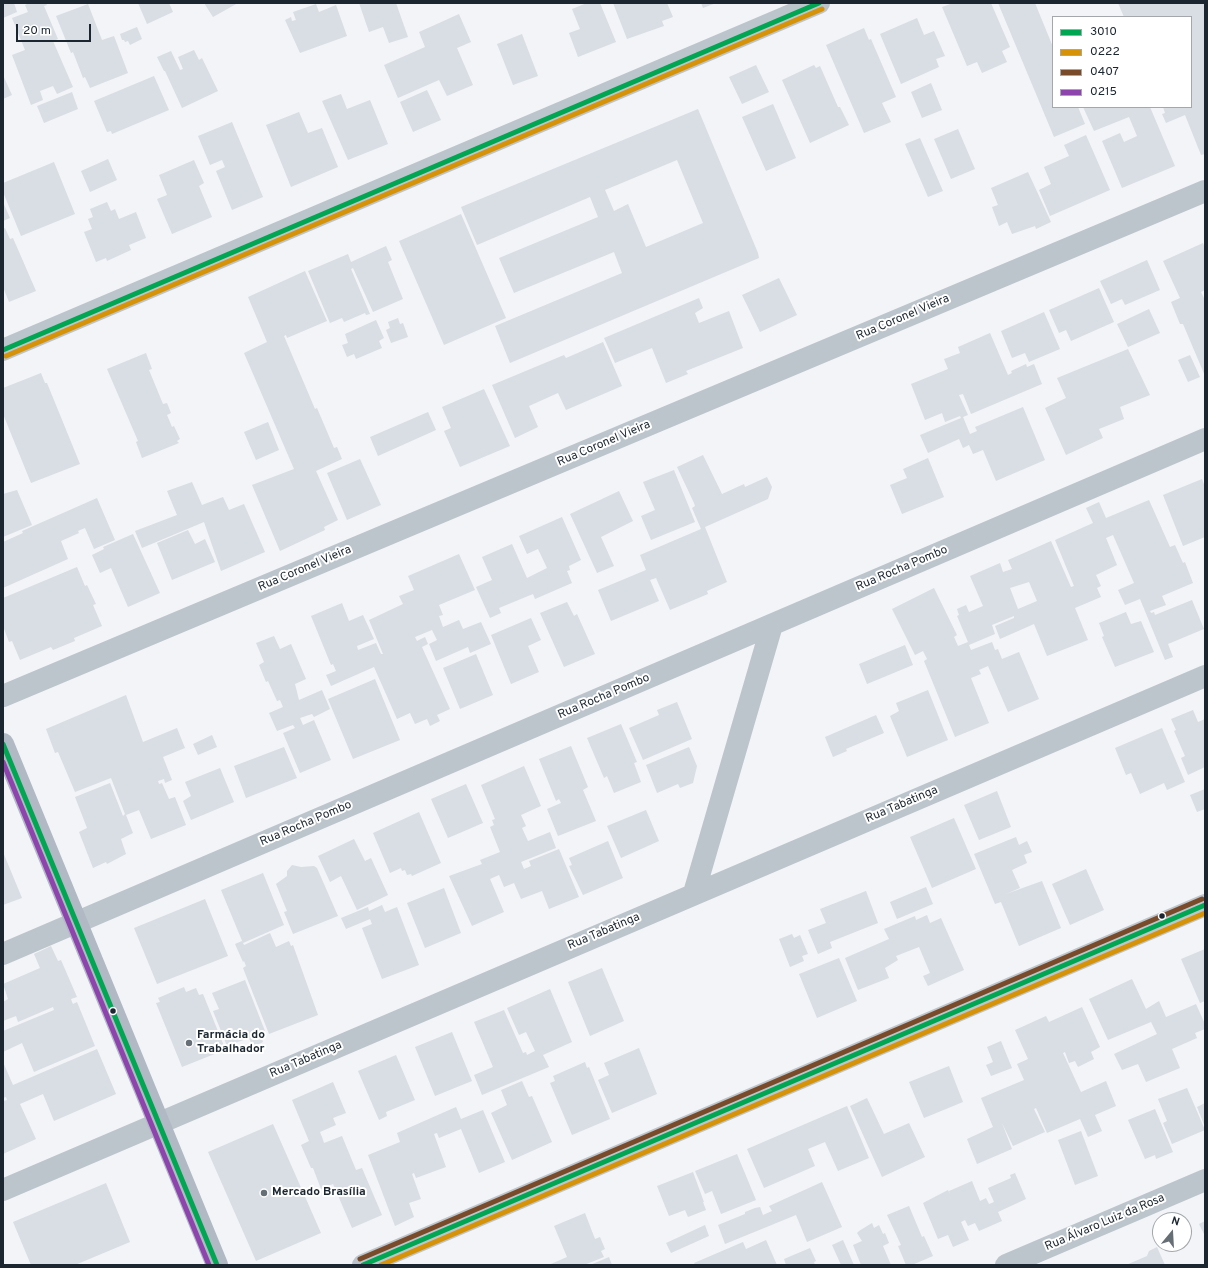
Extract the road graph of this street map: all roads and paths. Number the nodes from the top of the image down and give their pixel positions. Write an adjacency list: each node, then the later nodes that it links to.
1 (819, 3): 3 (street)
2 (1205, 191): 7 (street, Rua Coronel Vieira)
3 (3, 350)
4 (1205, 439): 5 (street, Rua Rocha Pombo)
5 (772, 625): 9 (street); 11 (street, Rua Rocha Pombo)
6 (1205, 676): 9 (street, Rua Tabatinga)
7 (3, 696)
8 (3, 744): 11 (main road)
9 (694, 894): 13 (street, Rua Tabatinga)
10 (1205, 905): 17 (street)
11 (76, 923): 12 (street, Rua Rocha Pombo); 13 (main road)
12 (3, 954)
13 (159, 1124): 15 (street, Rua Tabatinga); 16 (main road)
14 (1205, 1180): 18 (street, Rua Álvaro Luiz da Rosa)
15 (3, 1190)
16 (217, 1265)
17 (363, 1265)
18 (1006, 1265)

